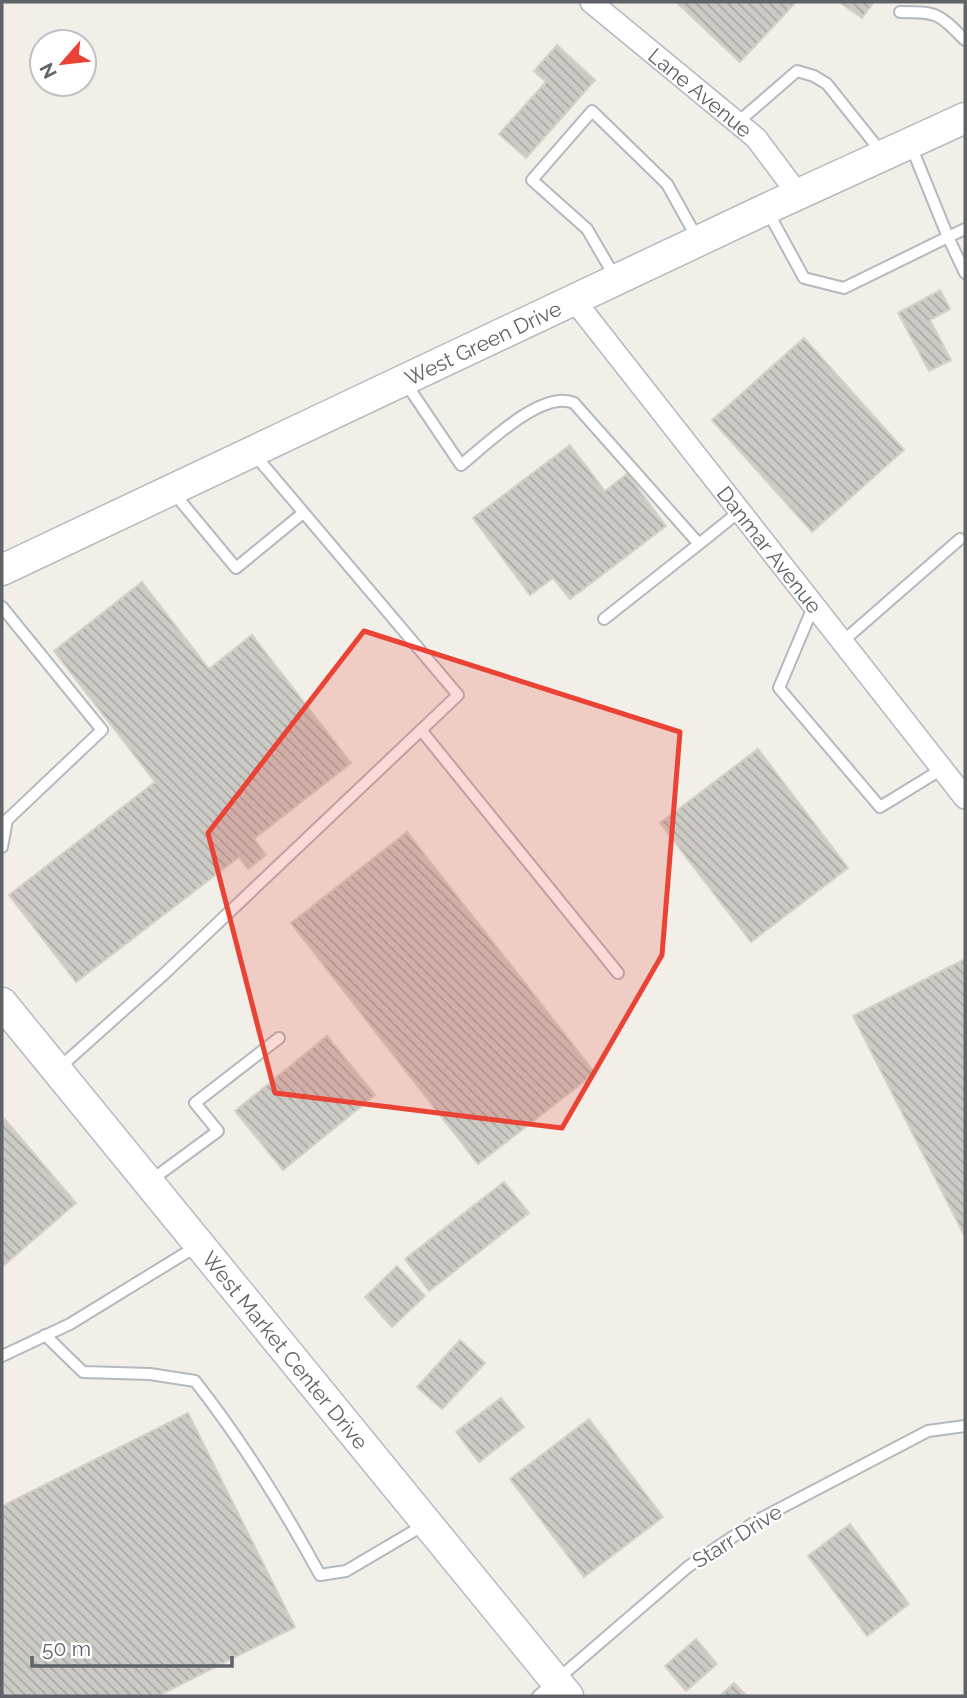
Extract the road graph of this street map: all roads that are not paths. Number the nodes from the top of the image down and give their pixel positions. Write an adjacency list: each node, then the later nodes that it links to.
1 (591, 2): 5 (street, Lane Avenue)
2 (900, 12): 3 (lane)
3 (965, 40)
4 (965, 118): 6 (main road, West Green Drive)
5 (737, 123): 6 (lane); 7 (street, Lane Avenue)
6 (897, 149): 7 (main road, West Green Drive); 10 (lane)
7 (798, 194): 8 (main road, West Green Drive)
8 (766, 209): 10 (lane); 11 (main road, West Green Drive)
9 (965, 229): 10 (lane)
10 (948, 237): 12 (lane)
11 (698, 241): 13 (main road, West Green Drive); 13 (lane)
12 (965, 273)
13 (617, 279): 14 (main road, West Green Drive)
14 (574, 299): 15 (main road, West Green Drive); 18 (street, Danmar Avenue)
15 (404, 380): 16 (main road, West Green Drive); 21 (lane)
16 (251, 451): 17 (main road, West Green Drive); 19 (lane)
17 (170, 489): 19 (lane); 22 (main road, West Green Drive)
18 (740, 511): 21 (lane); 23 (street, Danmar Avenue)
19 (303, 513): 27 (lane)
20 (960, 539): 26 (lane)
21 (699, 544): 25 (lane)
22 (2, 570)
23 (814, 605): 26 (street, Danmar Avenue); 28 (lane)
24 (2, 607): 30 (lane)
25 (604, 619)
26 (842, 642): 28 (street, Danmar Avenue)
27 (421, 730): 31 (lane); 34 (lane)
28 (942, 769): 29 (street, Danmar Avenue)
29 (965, 798)
30 (2, 847)
31 (618, 973)
32 (2, 1003): 34 (main road, West Market Center Drive)
33 (279, 1038): 35 (lane)
34 (57, 1070): 35 (main road, West Market Center Drive)
35 (148, 1182): 36 (main road, West Market Center Drive)
36 (199, 1244): 37 (lane); 40 (main road, West Market Center Drive)
37 (45, 1335): 38 (lane); 40 (lane)
38 (2, 1356)
39 (965, 1426): 41 (lane, Starr Drive)
40 (426, 1523): 41 (main road, West Market Center Drive)
41 (554, 1691)

